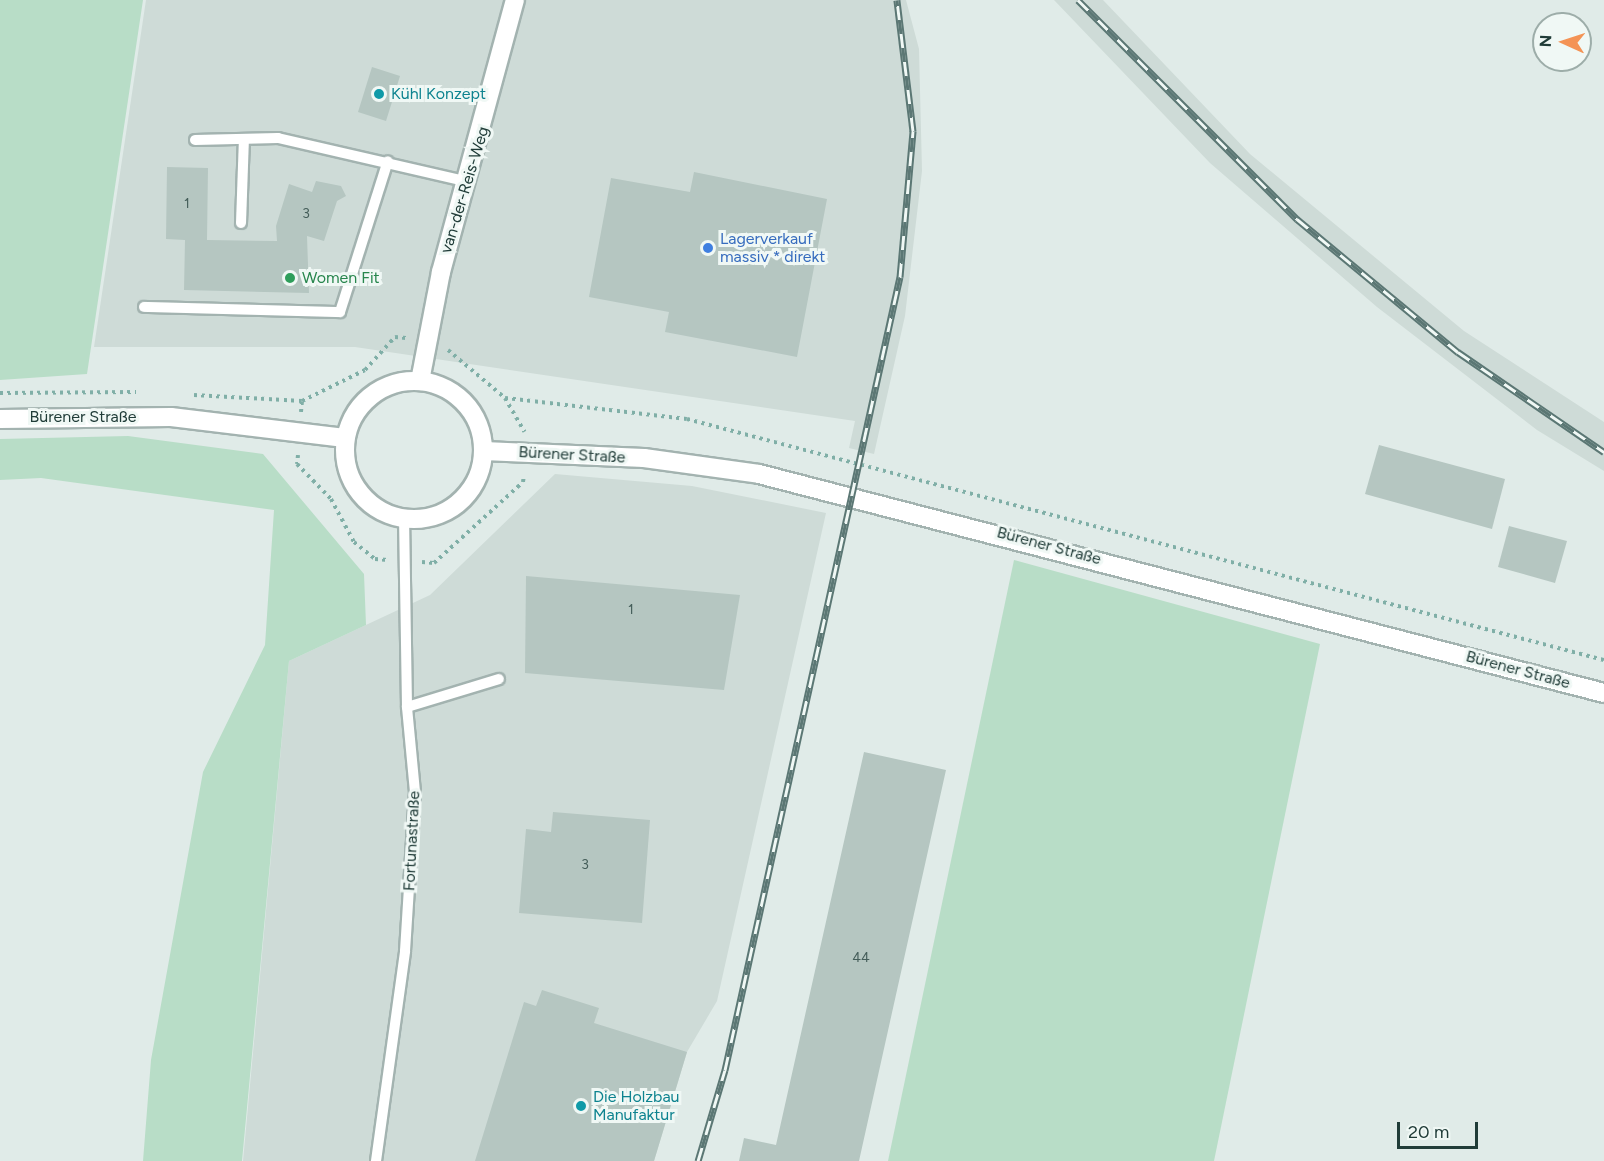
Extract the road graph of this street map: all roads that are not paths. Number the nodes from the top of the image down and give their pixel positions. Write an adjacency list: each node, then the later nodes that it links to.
1 (515, 0): 5 (main road, van-der-Reis-Weg)
2 (244, 139): 3 (lane); 4 (lane); 6 (lane)
3 (195, 140)
4 (387, 160): 5 (lane); 7 (lane)
5 (464, 181): 8 (main road, van-der-Reis-Weg)
6 (241, 224)
7 (144, 307)
8 (420, 381): 10 (main road); 11 (main road)
9 (0, 419): 10 (main road, Bürener Straße)
10 (345, 438): 12 (main road)
11 (484, 451): 12 (main road); 14 (main road, Bürener Straße)
12 (404, 520): 15 (lane, Fortunastraße)
13 (499, 679): 15 (lane)
14 (1604, 693)
15 (408, 707): 16 (lane, Fortunastraße)
16 (376, 1161)

